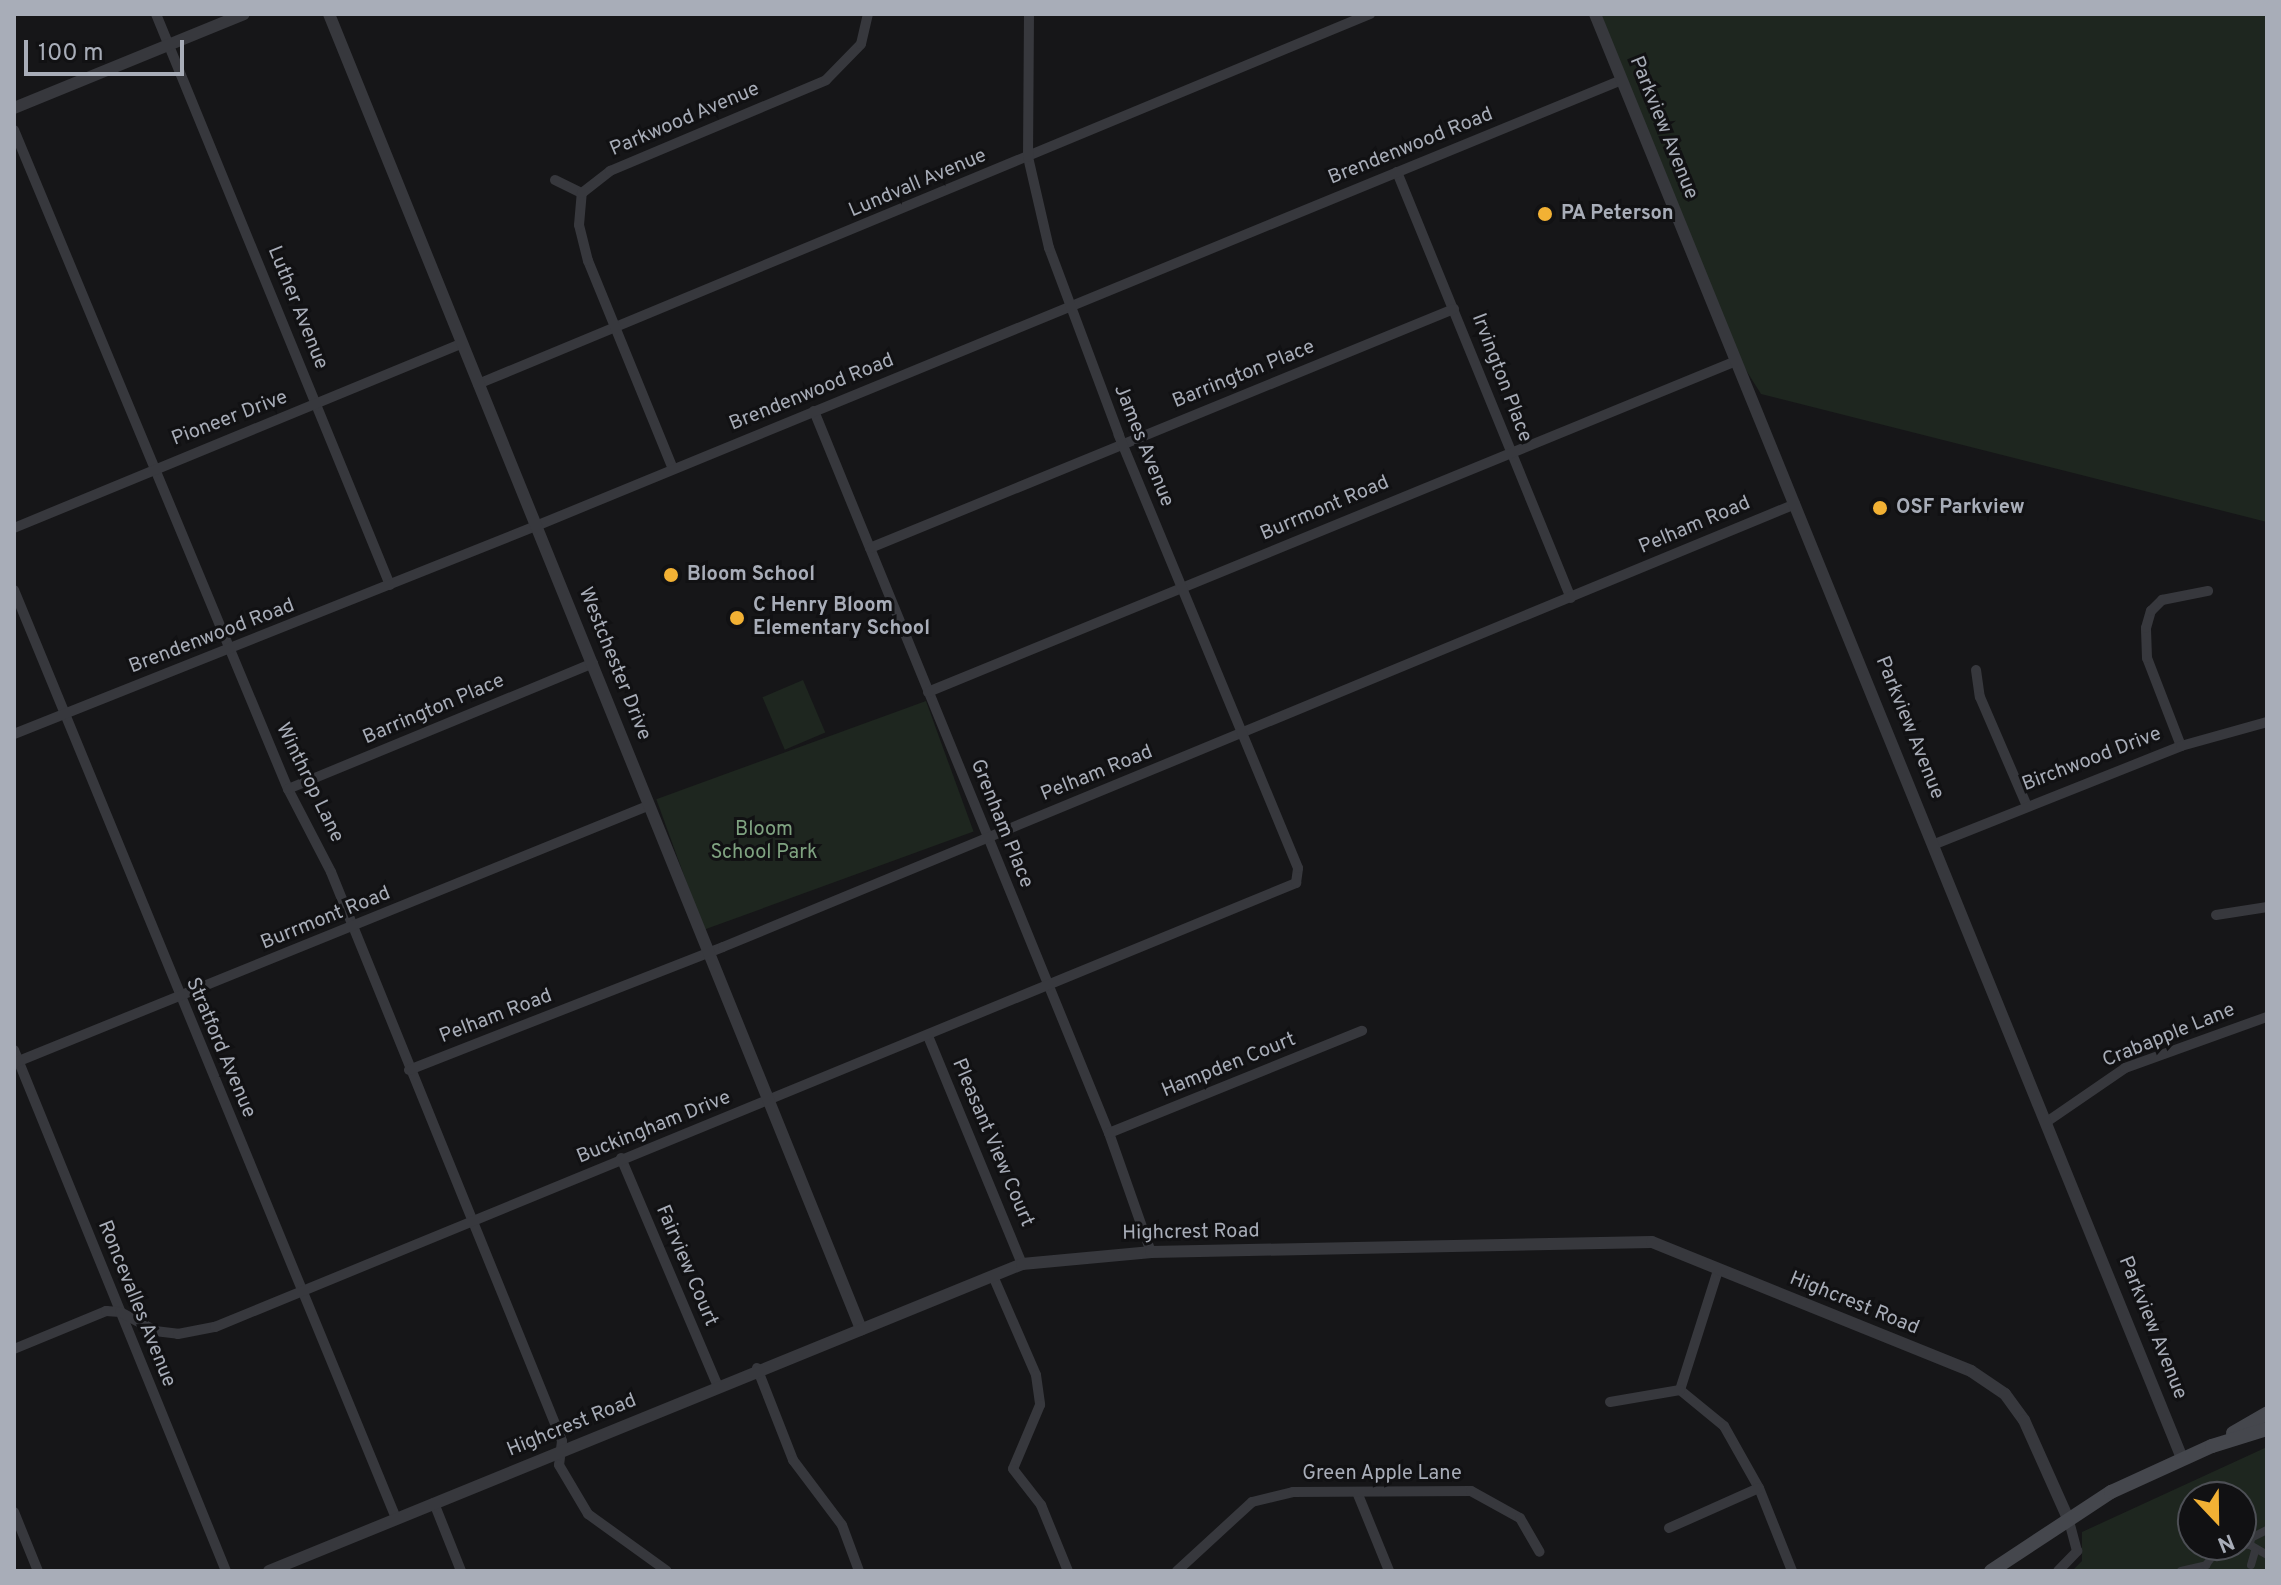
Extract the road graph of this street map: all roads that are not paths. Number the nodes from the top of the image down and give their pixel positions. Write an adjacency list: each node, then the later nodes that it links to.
1 (156, 14): 8 (street, Luther Avenue)
2 (244, 14): 8 (street)
3 (329, 14): 19 (street, Westchester Drive)
4 (868, 14): 15 (street, Parkwood Avenue)
5 (1029, 14): 12 (street, James Avenue)
6 (1370, 14): 12 (street, Lundvall Avenue)
7 (1595, 14): 9 (street, Parkview Avenue)
8 (169, 44): 10 (street); 22 (street, Luther Avenue)
9 (1622, 80): 13 (street, Brendenwood Road); 20 (street, Parkview Avenue)
10 (14, 108)
11 (14, 130): 26 (street, Winthrop Lane)
12 (1028, 157): 16 (street, James Avenue); 18 (street, Lundvall Avenue)
13 (1397, 172): 16 (street, Brendenwood Road); 17 (street, Irvington Place)
14 (555, 180): 15 (street)
15 (582, 193): 18 (street)
16 (1068, 308): 23 (street, Brendenwood Road); 24 (street, James Avenue)
17 (1454, 309): 24 (street, Barrington Place); 25 (street, Irvington Place)
18 (615, 330): 21 (street, Lundvall Avenue); 27 (street)
19 (460, 344): 21 (street, Westchester Drive); 22 (street, Pioneer Drive)
20 (1736, 361): 25 (street, Burrmont Road); 28 (street, Parkview Avenue)
21 (478, 384): 29 (street, Westchester Drive)
22 (317, 405): 26 (street, Pioneer Drive); 32 (street, Luther Avenue)
23 (814, 411): 27 (street, Brendenwood Road); 31 (street, Grenham Place)
24 (1122, 445): 31 (street, Barrington Place); 33 (street, James Avenue)
25 (1510, 451): 33 (street, Burrmont Road); 36 (street, Irvington Place)
26 (158, 467): 30 (street, Pioneer Drive); 37 (street, Winthrop Lane)
27 (673, 469): 29 (street, Brendenwood Road)
28 (1795, 504): 36 (street, Pelham Road); 50 (street, Parkview Avenue)
29 (536, 526): 32 (street, Brendenwood Road); 38 (street, Westchester Drive)
30 (14, 528)
31 (870, 548): 40 (street, Grenham Place)
32 (390, 585): 37 (street, Brendenwood Road)
33 (1183, 588): 40 (street, Burrmont Road); 44 (street, James Avenue)
34 (14, 590): 41 (street, Stratford Avenue)
35 (2208, 591): 45 (street)
36 (1571, 598): 44 (street, Pelham Road)
37 (230, 651): 41 (street, Brendenwood Road); 46 (street, Winthrop Lane)
38 (593, 663): 46 (street, Barrington Place); 48 (street, Westchester Drive)
39 (1976, 670): 47 (street)
40 (928, 692): 49 (street, Grenham Place)
41 (65, 713): 43 (street, Brendenwood Road); 57 (street, Stratford Avenue)
42 (2267, 722): 45 (street, Birchwood Drive)
43 (14, 734)
44 (1242, 735): 49 (street, Pelham Road); 51 (street, James Avenue)
45 (2181, 746): 47 (street, Birchwood Drive)
46 (288, 789): 54 (street, Winthrop Lane)
47 (2026, 804): 50 (street, Birchwood Drive)
48 (650, 805): 54 (street, Burrmont Road); 55 (street, Westchester Drive)
49 (988, 838): 55 (street, Pelham Road); 56 (street, Grenham Place)
50 (1935, 844): 65 (street, Parkview Avenue)
51 (1299, 875): 56 (street, Buckingham Drive)
52 (2267, 907): 53 (street)
53 (2216, 915)
54 (354, 927): 57 (street, Burrmont Road); 63 (street, Winthrop Lane)
55 (711, 952): 63 (street, Pelham Road); 64 (street, Westchester Drive)
56 (1048, 987): 60 (street, Buckingham Drive); 66 (street, Grenham Place)
57 (179, 997): 62 (street, Burrmont Road); 73 (street, Stratford Avenue)
58 (2267, 1017): 65 (street, Crabapple Lane)
59 (1362, 1031): 66 (street, Hampden Court)
60 (928, 1036): 64 (street, Buckingham Drive); 70 (street, Pleasant View Court)
61 (14, 1050): 62 (street, Roncevalles Avenue)
62 (16, 1062): 74 (street, Roncevalles Avenue)
63 (409, 1070): 68 (street, Winthrop Lane)
64 (770, 1101): 67 (street, Buckingham Drive); 75 (street, Westchester Drive)
65 (2048, 1121): 85 (street, Parkview Avenue)
66 (1109, 1133): 69 (street, Grenham Place)
67 (621, 1158): 68 (street, Buckingham Drive); 78 (street, Fairview Court)
68 (472, 1222): 73 (street, Buckingham Drive); 84 (street, Winthrop Lane)
69 (1151, 1252): 70 (street, Highcrest Road); 71 (street, Highcrest Road)
70 (1022, 1264): 72 (street, Highcrest Road)
71 (1718, 1270): 79 (street); 90 (street, Highcrest Road)
72 (993, 1276): 75 (street, Highcrest Road); 104 (street)
73 (303, 1291): 74 (street, Buckingham Drive); 91 (street, Stratford Avenue)
74 (120, 1312): 76 (street); 99 (street, Roncevalles Avenue)
75 (861, 1329): 77 (street, Highcrest Road)
76 (14, 1349)
77 (757, 1368): 78 (street, Highcrest Road); 103 (street)
78 (718, 1387): 84 (street, Highcrest Road)
79 (1680, 1390): 80 (street); 86 (street)
80 (1610, 1402)
81 (2267, 1413): 83 (main road)
82 (2267, 1429): 83 (main road)
83 (2212, 1446): 85 (main road)
84 (560, 1454): 88 (street, Highcrest Road); 102 (street, Winthrop Lane)
85 (2182, 1458): 90 (main road)
86 (1759, 1488): 92 (street); 107 (street)
87 (1357, 1492): 93 (street, Green Apple Lane); 105 (street, Green Apple Lane); 106 (street)
88 (434, 1503): 91 (street, Highcrest Road); 101 (street)
89 (14, 1512): 98 (street)
90 (2067, 1516): 108 (main road); 109 (street)
91 (396, 1518): 97 (street, Highcrest Road)
92 (1669, 1528)
93 (1540, 1552)
94 (2211, 1561): 110 (street)
95 (2251, 1561): 96 (street)
96 (2251, 1565)
97 (295, 1566): 100 (street, Highcrest Road)
98 (38, 1571)
99 (226, 1571)
100 (269, 1571)
101 (461, 1571)
102 (667, 1571)
103 (859, 1571)
104 (1068, 1571)
105 (1177, 1571)
106 (1389, 1571)
107 (1792, 1571)
108 (1991, 1571)
109 (2058, 1571)
110 (2181, 1571)

